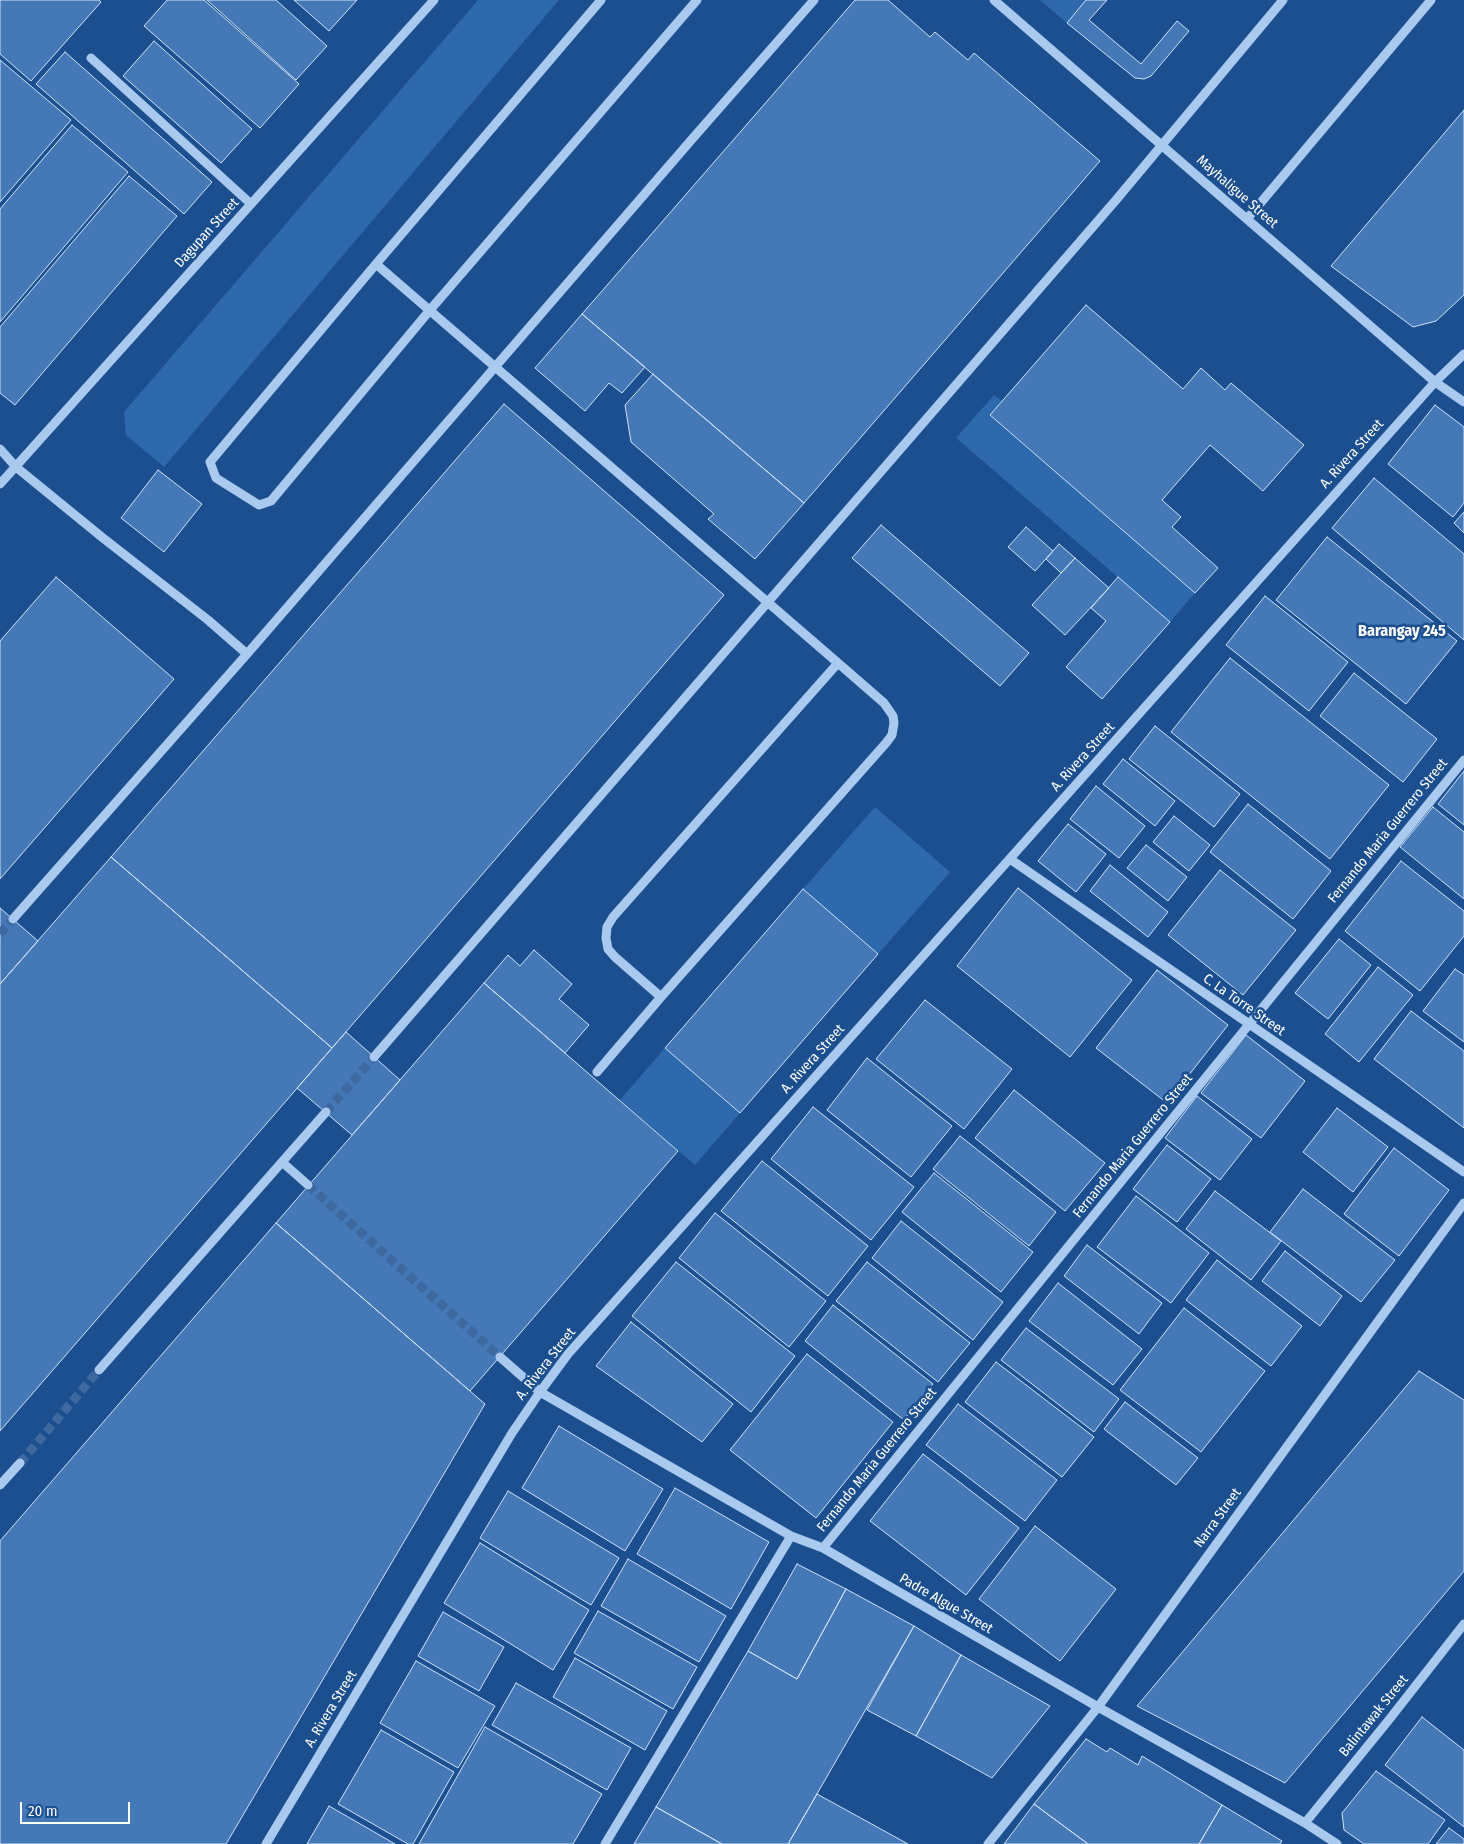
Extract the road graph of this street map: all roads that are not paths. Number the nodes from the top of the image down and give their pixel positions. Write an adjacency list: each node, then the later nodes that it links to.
1 (434, 0): 10 (street, Dagupan Street)
2 (602, 0): 12 (street)
3 (697, 0): 13 (street)
4 (814, 0): 15 (street)
5 (994, 0): 9 (street, Mayhaligue Street)
6 (1283, 0): 9 (street)
7 (1431, 0): 11 (street)
8 (90, 58): 10 (street)
9 (1162, 145): 11 (street, Mayhaligue Street); 21 (street)
10 (251, 204): 19 (street, Dagupan Street)
11 (1247, 220): 16 (street, Mayhaligue Street)
12 (376, 264): 13 (street); 13 (street)
13 (430, 310): 15 (street)
14 (1464, 354): 16 (street, A. Rivera Street)
15 (496, 367): 21 (street); 22 (street)
16 (1435, 382): 17 (street, Mayhaligue Street); 25 (street, A. Rivera Street)
17 (1464, 402)
18 (0, 449): 19 (street)
19 (16, 467): 20 (street, Dagupan Street); 22 (street)
20 (0, 484)
21 (768, 602): 23 (street); 29 (street)
22 (247, 654): 26 (street)
23 (838, 663): 27 (street); 27 (street)
24 (1464, 760): 28 (street, Fernando Maria Guerrero Street)
25 (1010, 859): 28 (street, C. La Torre Street); 38 (street, A. Rivera Street)
26 (13, 919)
27 (661, 997): 30 (street)
28 (1249, 1025): 33 (street, C. La Torre Street); 42 (street, Fernando Maria Guerrero Street)
29 (374, 1057)
30 (597, 1072)
31 (326, 1112): 32 (street)
32 (282, 1162): 34 (street); 37 (street)
33 (1464, 1172)
34 (308, 1185)
35 (1464, 1203): 44 (street, Narra Street)
36 (500, 1357): 38 (street, Padre Algue Street)
37 (99, 1370)
38 (540, 1392): 41 (street, Padre Algue Street); 46 (street, A. Rivera Street)
39 (20, 1462): 40 (street)
40 (0, 1485)
41 (791, 1536): 42 (street, Padre Algue Street); 47 (street)
42 (823, 1548): 44 (street, Padre Algue Street)
43 (1464, 1624): 45 (street, Balintawak Street)
44 (1098, 1707): 45 (street, Padre Algue Street); 48 (street, Narra Street)
45 (1305, 1823): 49 (street, Padre Algue Street)
46 (266, 1844)
47 (605, 1844)
48 (988, 1844)
49 (1337, 1844)

